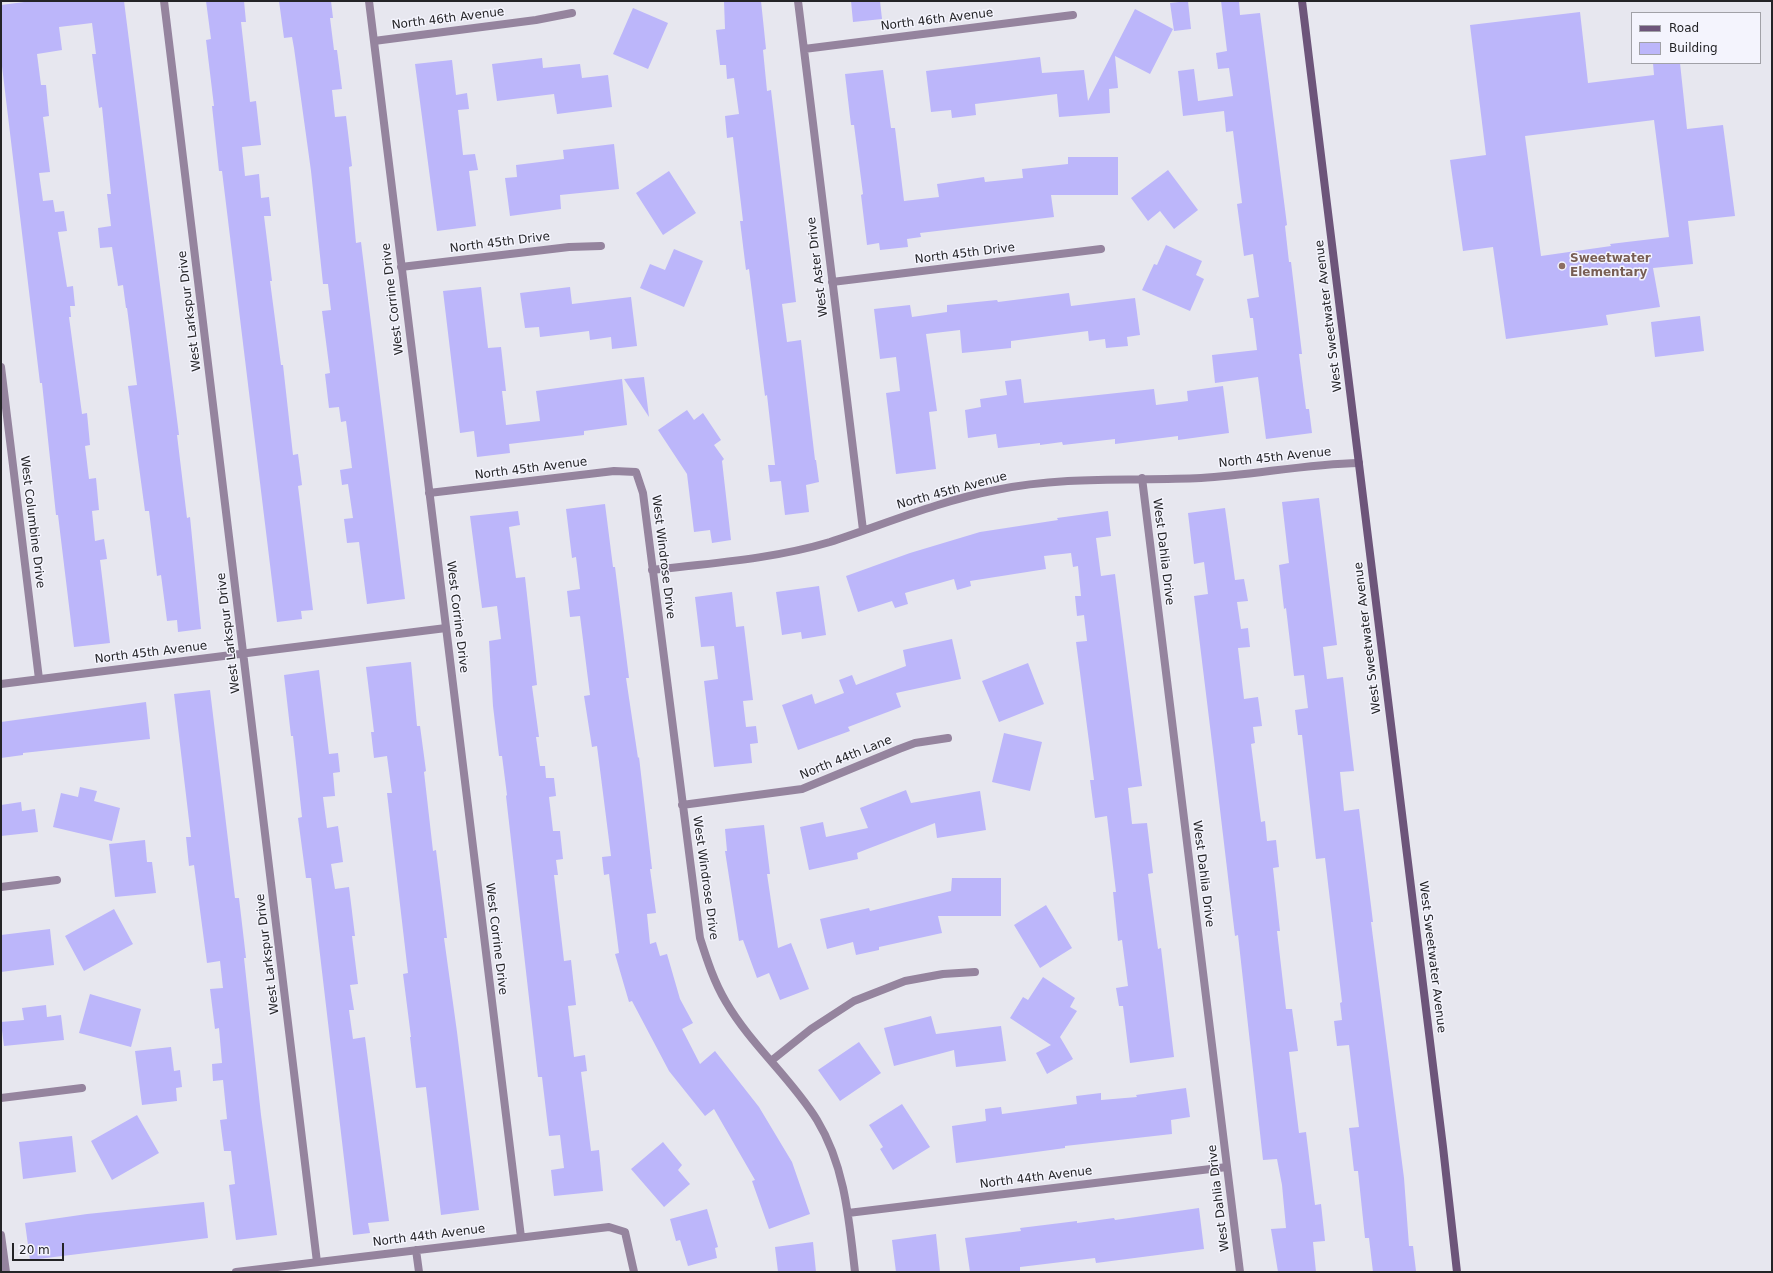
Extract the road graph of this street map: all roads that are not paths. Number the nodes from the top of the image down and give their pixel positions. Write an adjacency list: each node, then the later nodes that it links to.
1 (164, 1): 21 (street, West Larkspur Drive)
2 (369, 1): 7 (street, West Corrine Drive)
3 (798, 1): 8 (street, West Aster Drive)
4 (1302, 1): 14 (street, West Sweetwater Avenue)
5 (572, 13): 7 (street, North 46th Avenue)
6 (1073, 15): 8 (street, North 46th Avenue)
7 (374, 41): 11 (street, West Corrine Drive)
8 (804, 49): 12 (street, West Aster Drive)
9 (601, 246): 11 (street, North 45th Drive)
10 (1101, 249): 12 (street, North 45th Drive)
11 (401, 267): 17 (street, West Corrine Drive)
12 (832, 282): 18 (street, West Aster Drive)
13 (1, 367): 22 (street, West Columbine Drive)
14 (1359, 463): 16 (street, North 45th Avenue); 44 (street, West Sweetwater Avenue)
15 (636, 472): 17 (street, North 45th Avenue); 19 (street, West Windrose Drive)
16 (1142, 478): 18 (street, North 45th Avenue); 32 (street, West Dahlia Drive)
17 (429, 493): 20 (street, West Corrine Drive)
18 (863, 530): 19 (street, North 45th Avenue)
19 (652, 570): 25 (street, West Windrose Drive)
20 (446, 628): 21 (street, North 45th Avenue); 35 (street, West Corrine Drive)
21 (243, 653): 22 (street, North 45th Avenue); 37 (street, West Larkspur Drive)
22 (40, 679): 23 (street, North 45th Avenue)
23 (1, 684)
24 (948, 738): 25 (street, North 44th Lane)
25 (682, 805): 29 (street, West Windrose Drive)
26 (57, 880): 27 (street)
27 (1, 887)
28 (976, 972): 29 (street)
29 (771, 1061): 33 (street, West Windrose Drive)
30 (82, 1088): 31 (street)
31 (1, 1098)
32 (1227, 1167): 33 (street, North 44th Avenue); 43 (street, West Dahlia Drive)
33 (848, 1213): 42 (street, West Windrose Drive)
34 (1, 1234): 38 (street)
35 (521, 1237): 36 (street, North 44th Avenue); 41 (street, North 44th Avenue)
36 (416, 1250): 37 (street, North 44th Avenue); 40 (street)
37 (317, 1262): 39 (street, North 44th Avenue)
38 (6, 1272)
39 (236, 1272)
40 (418, 1272)
41 (634, 1272)
42 (855, 1272)
43 (1240, 1272)
44 (1457, 1272)

